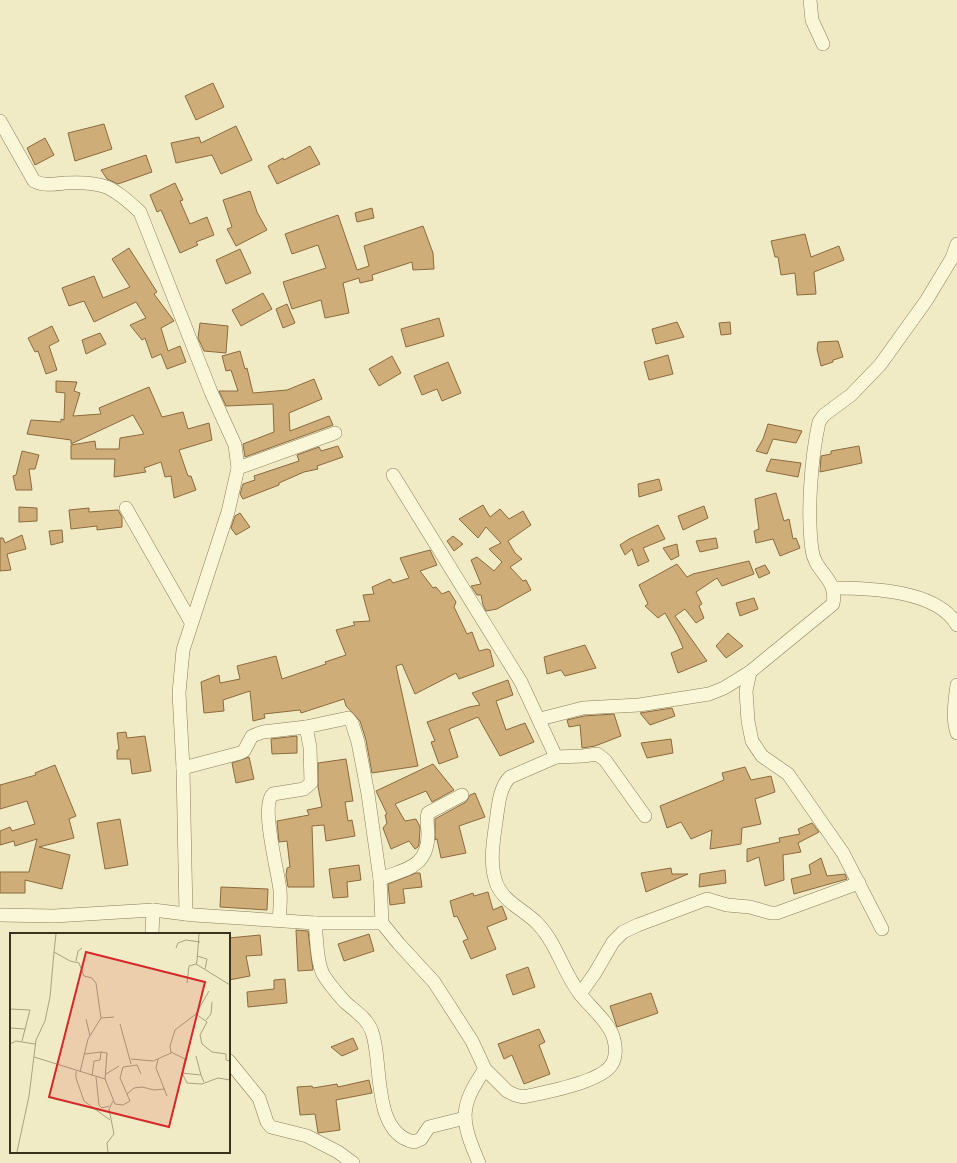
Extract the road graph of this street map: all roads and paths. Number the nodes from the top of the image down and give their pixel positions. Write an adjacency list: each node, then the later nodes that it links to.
1 (810, 0): 2 (street)
2 (823, 44)
3 (0, 121): 7 (street)
4 (957, 244): 5 (street)
5 (955, 259): 10 (street)
6 (335, 433): 7 (street)
7 (238, 468): 11 (street)
8 (393, 475): 15 (street)
9 (126, 508): 11 (street)
10 (833, 588): 12 (street); 13 (street)
11 (191, 622): 19 (street)
12 (957, 625)
13 (750, 672): 15 (street); 23 (street)
14 (957, 685): 17 (street)
15 (540, 719): 18 (street)
16 (306, 727): 19 (street); 22 (street); 27 (street)
17 (956, 729)
18 (556, 757): 21 (street); 32 (street)
19 (183, 768): 26 (street)
20 (462, 795): 22 (street)
21 (645, 816)
22 (380, 879): 29 (street)
23 (858, 883): 30 (street); 32 (street)
24 (153, 910): 25 (street); 26 (street); 31 (street)
25 (0, 914)
26 (186, 914): 27 (street)
27 (279, 920): 28 (street)
28 (315, 923): 29 (street); 35 (street)
29 (382, 923): 34 (street)
30 (882, 929)
31 (152, 933)
32 (580, 994): 34 (street)
33 (230, 1062): 36 (street)
34 (485, 1070): 35 (street)
35 (465, 1118): 37 (street)
36 (353, 1163)
37 (479, 1163)

